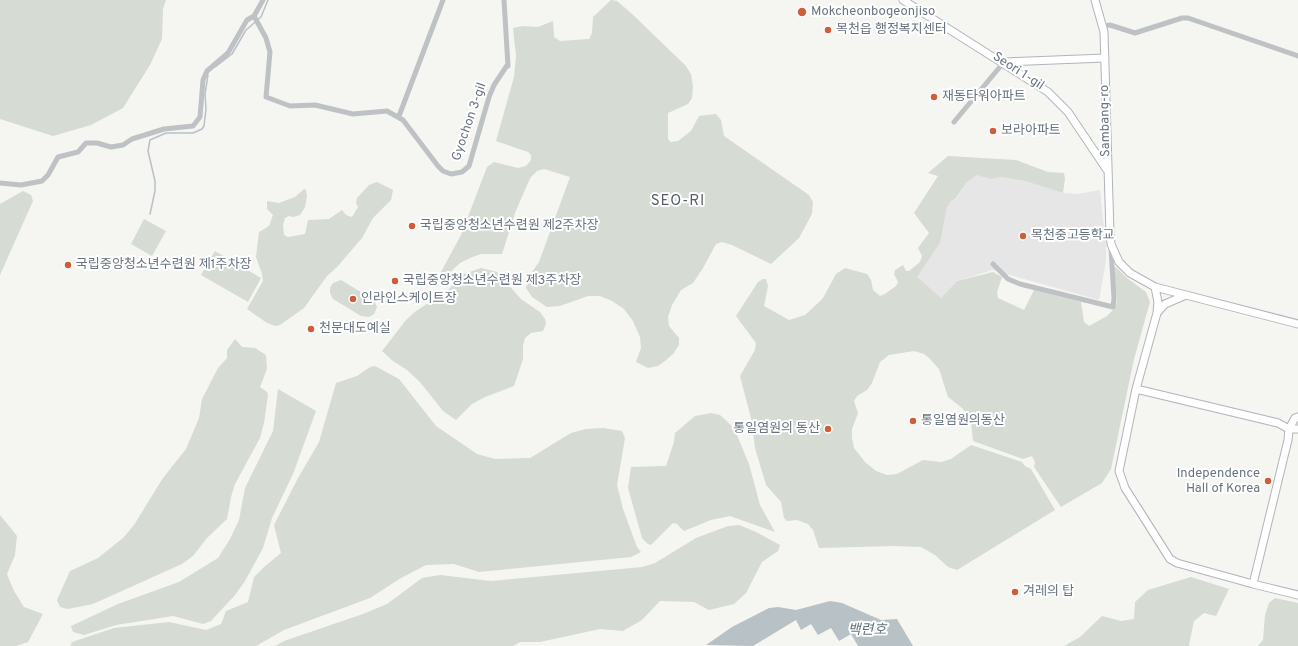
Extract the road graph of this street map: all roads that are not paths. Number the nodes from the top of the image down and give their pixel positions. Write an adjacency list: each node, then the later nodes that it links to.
1 (263, 0): 6 (street)
2 (443, 0): 11 (street)
3 (504, 0): 11 (street, Gyochon 3-gil)
4 (903, 0): 10 (street, Seori 1-gil)
5 (1095, 0): 7 (street, Sambang-ro)
6 (255, 18): 11 (street); 14 (street)
7 (1103, 26): 8 (street); 9 (street, Sambang-ro)
8 (1298, 56)
9 (1105, 58): 10 (street); 13 (street, Sambang-ro)
10 (1004, 62): 12 (street); 13 (street, Seori 1-gil)
11 (399, 116)
12 (954, 122)
13 (1108, 170): 15 (street, Sambang-ro)
14 (0, 183)
15 (1111, 244): 16 (street, Sambang-ro); 17 (street, Sambang-ro)
16 (993, 264)
17 (1155, 287): 18 (street, Sambang-ro); 19 (street)
18 (1186, 295): 19 (street); 20 (street, Sambang-ro)
19 (1157, 313): 21 (street)
20 (1298, 324)
21 (1136, 389): 25 (street); 26 (street)
22 (1298, 416): 25 (street)
23 (1298, 421): 25 (street)
24 (1298, 428): 25 (street)
25 (1289, 429): 26 (street)
26 (1253, 584): 27 (street)
27 (1298, 595)

